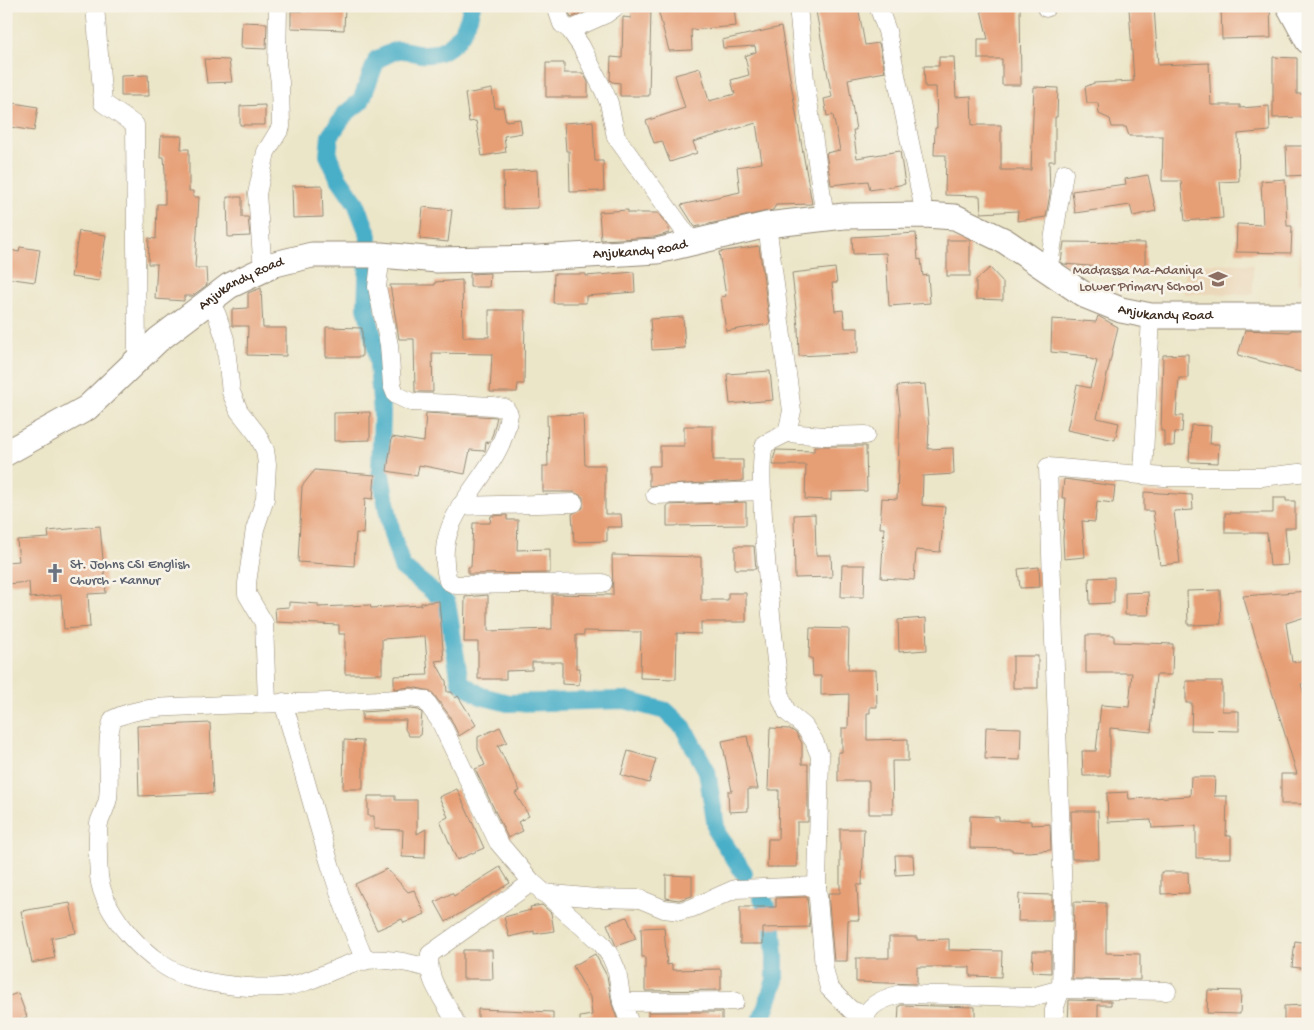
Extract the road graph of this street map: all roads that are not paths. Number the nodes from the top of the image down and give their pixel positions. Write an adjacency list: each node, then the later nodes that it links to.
1 (95, 6): 21 (street)
2 (278, 6): 16 (street)
3 (556, 6): 8 (street)
4 (617, 6): 8 (street)
5 (798, 6): 12 (street)
6 (878, 6): 11 (street)
7 (1289, 6): 9 (street)
8 (570, 30): 14 (street)
9 (1308, 40)
10 (1064, 173): 17 (street)
11 (925, 215): 12 (street, Anjukandy Road); 17 (street, Anjukandy Road)
12 (825, 218): 13 (street, Anjukandy Road)
13 (766, 225): 14 (street, Anjukandy Road); 22 (street)
14 (693, 243): 15 (street, Anjukandy Road)
15 (381, 255): 16 (street, Anjukandy Road); 30 (street)
16 (263, 270): 18 (street, Anjukandy Road)
17 (1048, 272): 19 (street, Anjukandy Road)
18 (210, 301): 21 (street, Anjukandy Road); 32 (street)
19 (1151, 316): 20 (street, Anjukandy Road); 26 (street)
20 (1308, 316)
21 (137, 360): 24 (street, Anjukandy Road)
22 (787, 433): 23 (street); 27 (street)
23 (866, 436)
24 (6, 453)
25 (1308, 472): 26 (street)
26 (1143, 475): 37 (street)
27 (762, 491): 28 (street); 33 (street)
28 (655, 495)
29 (574, 503): 30 (street)
30 (460, 506): 31 (street)
31 (603, 584)
32 (275, 702): 34 (street); 35 (street); 35 (street)
33 (817, 886): 34 (street); 41 (street)
34 (538, 887): 36 (street); 40 (street)
35 (365, 961): 36 (street)
36 (427, 968): 42 (street)
37 (1061, 989): 38 (street); 41 (street); 44 (street)
38 (1167, 991)
39 (735, 1001): 40 (street)
40 (622, 1002): 43 (street)
41 (864, 1019)
42 (456, 1024)
43 (630, 1024)
44 (1054, 1024)

